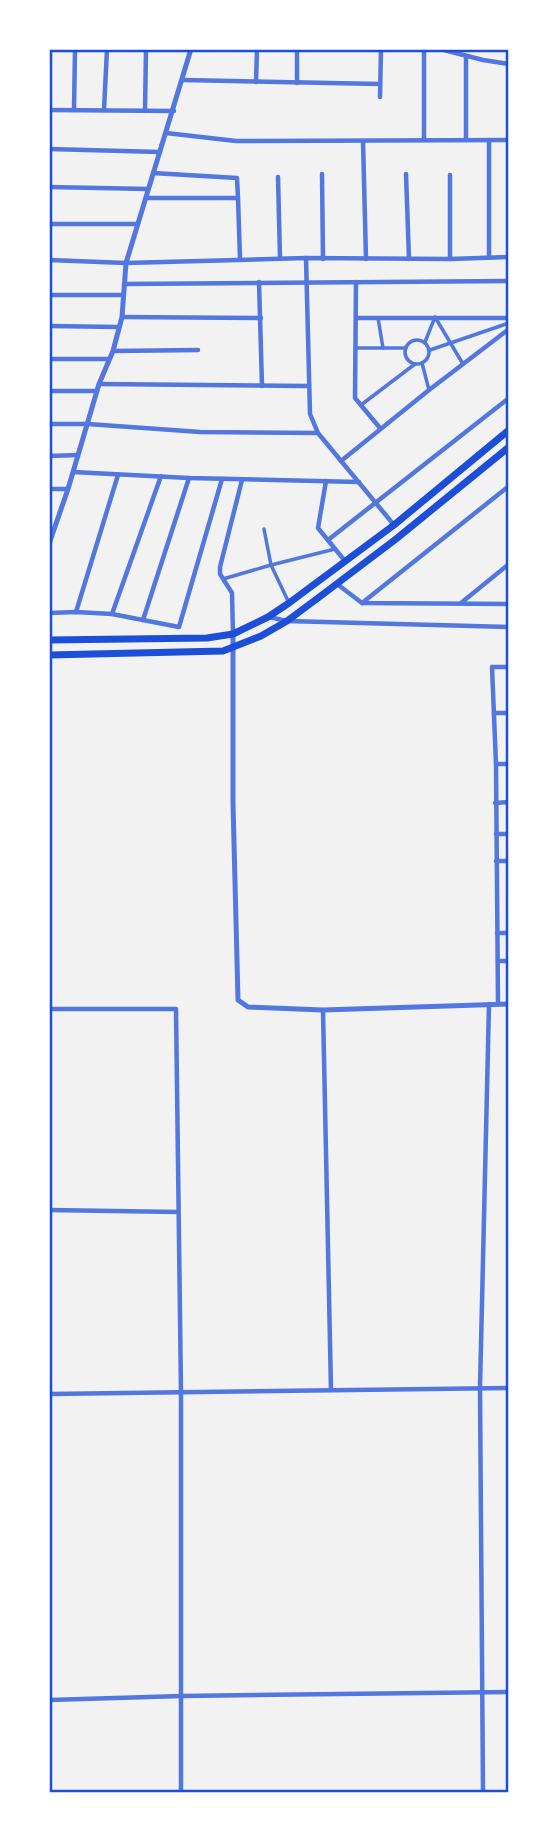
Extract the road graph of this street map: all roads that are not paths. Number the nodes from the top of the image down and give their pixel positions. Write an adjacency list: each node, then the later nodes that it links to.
1 (75, 49): 19 (street)
2 (107, 49): 20 (street)
3 (146, 49): 21 (street)
4 (181, 49): 5 (street)
5 (191, 49): 13 (street)
6 (257, 49): 14 (street)
7 (297, 49): 15 (street)
8 (381, 49): 16 (street)
9 (424, 49): 25 (street)
10 (440, 49): 11 (street)
11 (466, 56): 12 (street); 24 (street)
12 (509, 64)
13 (183, 80): 14 (street); 22 (street)
14 (256, 82): 15 (street)
15 (297, 83): 16 (street)
16 (380, 84): 17 (street)
17 (380, 97)
18 (49, 110): 19 (street)
19 (74, 110): 20 (street)
20 (104, 110): 21 (street)
21 (145, 111): 22 (street)
22 (174, 111): 23 (street)
23 (166, 133): 28 (street); 30 (street)
24 (466, 139): 25 (street); 26 (street)
25 (424, 140): 28 (street)
26 (489, 140): 27 (street); 42 (street)
27 (509, 140)
28 (363, 141): 48 (street)
29 (49, 149): 30 (street)
30 (160, 152): 31 (street)
31 (153, 173): 37 (street); 39 (street)
32 (322, 174): 46 (street)
33 (406, 174): 49 (street)
34 (450, 176): 50 (street)
35 (278, 177): 44 (street)
36 (49, 187): 37 (street)
37 (148, 189): 38 (street)
38 (146, 198): 39 (street); 41 (street)
39 (238, 198): 47 (street)
40 (49, 224): 41 (street)
41 (137, 224): 52 (street)
42 (489, 257): 43 (street); 50 (street)
43 (509, 257)
44 (280, 258): 45 (street); 47 (street)
45 (306, 258): 46 (street); 55 (street)
46 (323, 258): 48 (street)
47 (240, 259): 52 (street)
48 (366, 259): 49 (street)
49 (409, 259): 50 (street)
50 (450, 259)
51 (49, 260): 52 (street)
52 (126, 263): 57 (street)
53 (509, 281): 56 (street)
54 (259, 282): 55 (street); 57 (street); 62 (street)
55 (306, 282): 56 (street); 83 (street)
56 (356, 282): 63 (street)
57 (124, 284): 59 (street)
58 (49, 295): 59 (street)
59 (124, 295): 60 (street)
60 (122, 317): 62 (street); 67 (street)
61 (435, 317): 64 (street); 65 (street); 69 (street); 70 (street)
62 (261, 318): 82 (street)
63 (357, 318): 64 (street); 71 (street)
64 (378, 318): 72 (street)
65 (509, 321): 70 (street)
66 (49, 326): 67 (street)
67 (118, 327): 76 (street)
68 (509, 329): 81 (street)
69 (425, 342): 73 (street); 75 (street)
70 (451, 342): 75 (street); 81 (street)
71 (356, 348): 72 (street); 88 (street)
72 (383, 348): 73 (street)
73 (406, 348): 80 (street)
74 (198, 350): 76 (street)
75 (430, 350): 79 (street)
76 (113, 351): 78 (street)
77 (49, 359): 78 (street)
78 (108, 359): 84 (street)
79 (422, 363): 80 (street); 85 (street)
80 (415, 364): 88 (street)
81 (463, 364): 85 (street)
82 (262, 386): 83 (street); 84 (street)
83 (308, 386): 93 (street)
84 (98, 388): 86 (street); 90 (street)
85 (429, 390): 91 (street)
86 (49, 391)
87 (509, 398): 109 (street)
88 (361, 405): 91 (street)
89 (49, 424): 90 (street)
90 (88, 424): 93 (street); 96 (street)
91 (380, 428): 97 (street)
92 (509, 429): 112 (main road)
93 (318, 433): 97 (street)
94 (509, 447): 121 (main road)
95 (49, 456): 96 (street)
96 (78, 456): 98 (street)
97 (341, 461): 105 (street)
98 (73, 472): 99 (street); 108 (street)
99 (118, 475): 100 (street); 126 (street)
100 (161, 476): 101 (street); 128 (street)
101 (189, 478): 102 (street); 130 (street)
102 (222, 479): 103 (street); 130 (street)
103 (242, 480): 104 (street); 120 (street)
104 (326, 481): 105 (street); 114 (street)
105 (359, 482): 109 (street)
106 (509, 486): 123 (street)
107 (49, 489): 108 (street)
108 (68, 489): 111 (street)
109 (376, 502): 112 (street); 114 (street)
110 (49, 521): 111 (street)
111 (57, 521): 115 (street)
112 (394, 525): 117 (main road)
113 (264, 529): 119 (street)
114 (328, 540): 116 (street)
115 (49, 544)
116 (335, 549): 117 (street); 119 (street)
117 (345, 561): 122 (main road)
118 (509, 564): 124 (street)
119 (271, 565): 120 (street); 122 (street)
120 (223, 579): 133 (street)
121 (337, 584): 123 (street); 131 (main road)
122 (289, 603): 129 (main road)
123 (362, 603): 124 (street)
124 (461, 604): 125 (street)
125 (509, 604)
126 (76, 612): 127 (street); 128 (street)
127 (49, 613)
128 (112, 614): 130 (street)
129 (268, 617): 131 (street); 133 (main road)
130 (143, 620)
131 (287, 621): 132 (street); 135 (main road)
132 (509, 627)
133 (233, 634): 134 (main road); 135 (street)
134 (49, 640)
135 (232, 648): 136 (main road); 156 (street)
136 (49, 655)
137 (509, 667): 138 (street)
138 (494, 713): 139 (street); 140 (street)
139 (509, 713)
140 (496, 764): 141 (street); 143 (street)
141 (509, 764)
142 (509, 802): 143 (street)
143 (495, 803): 144 (street)
144 (496, 834): 145 (street); 146 (street)
145 (509, 834)
146 (496, 861): 147 (street); 148 (street)
147 (509, 861)
148 (498, 933): 149 (street); 150 (street)
149 (509, 933)
150 (498, 961): 151 (street); 153 (street)
151 (509, 961)
152 (489, 1004): 153 (street); 156 (street); 159 (street)
153 (498, 1004): 154 (street)
154 (509, 1004)
155 (49, 1009): 158 (street)
156 (323, 1010): 161 (street)
157 (49, 1210): 158 (street)
158 (178, 1212): 162 (street)
159 (480, 1388): 160 (street); 161 (street); 164 (street)
160 (509, 1388)
161 (331, 1390): 162 (street)
162 (181, 1392): 163 (street); 166 (street)
163 (49, 1394)
164 (481, 1692): 165 (street); 166 (street); 169 (street)
165 (509, 1692)
166 (182, 1696): 167 (street); 168 (street)
167 (49, 1700)
168 (181, 1793)
169 (483, 1793)

